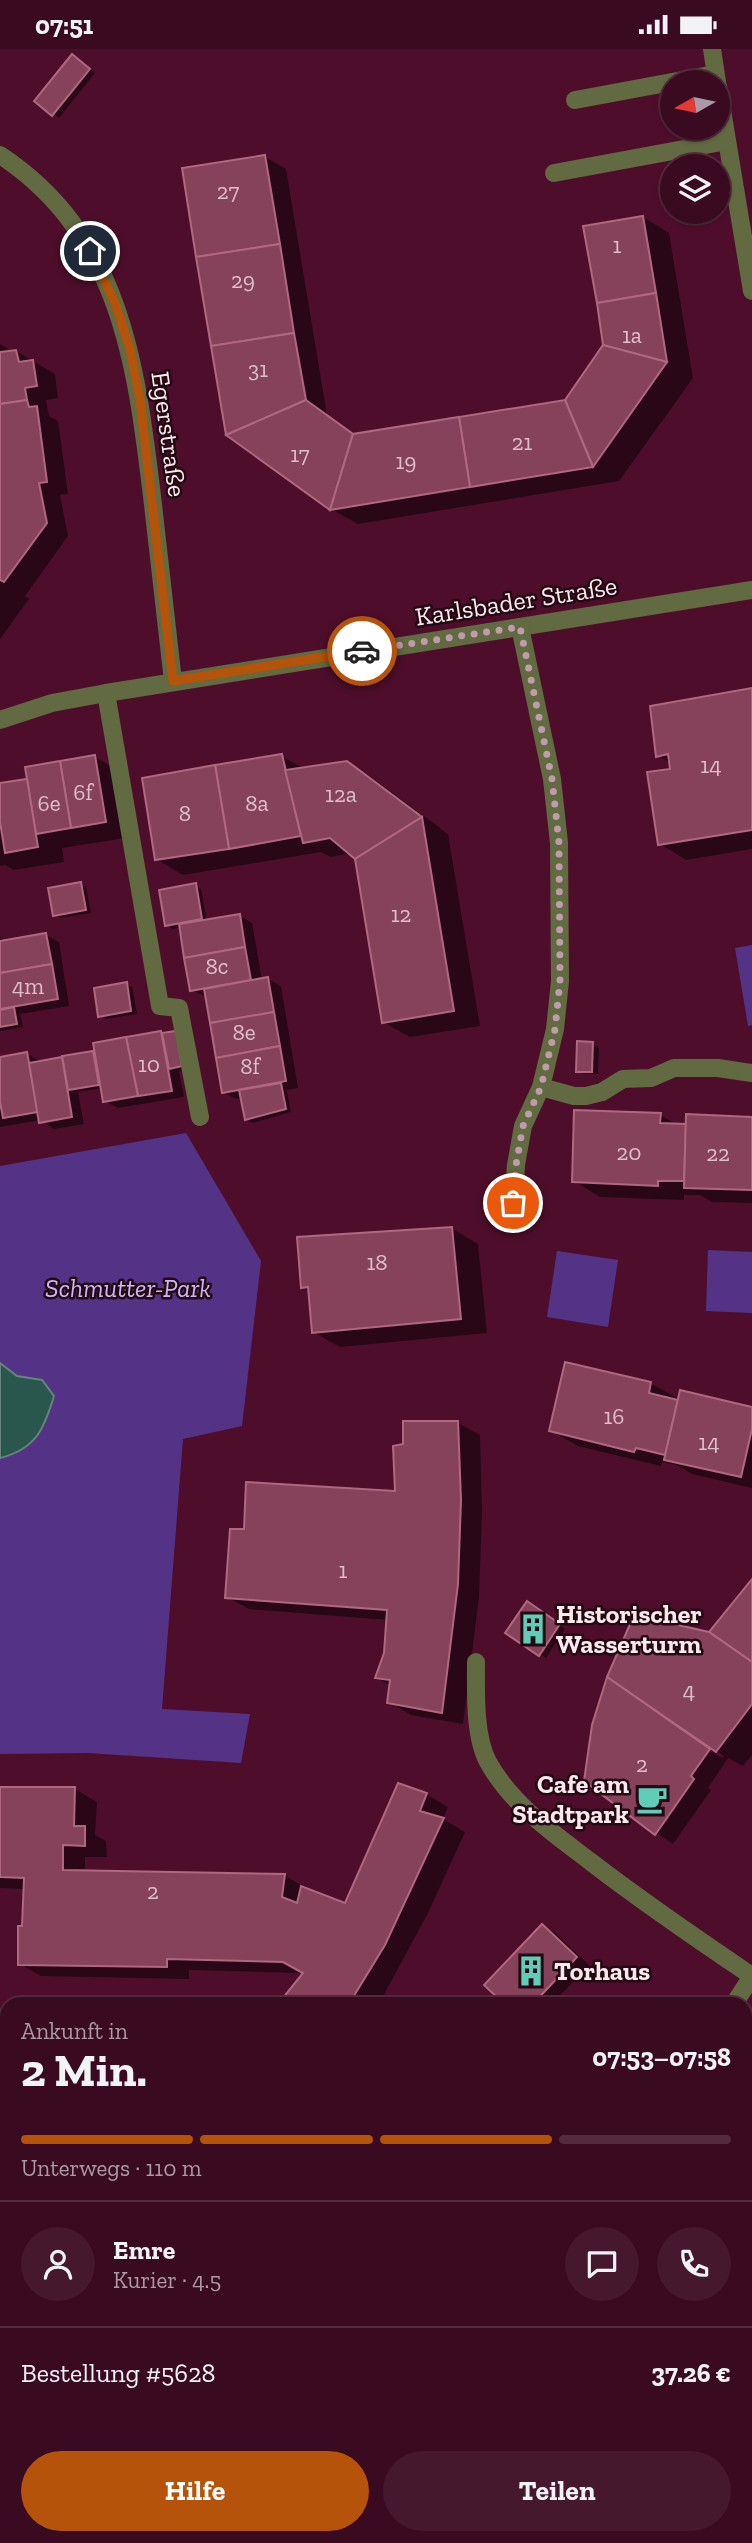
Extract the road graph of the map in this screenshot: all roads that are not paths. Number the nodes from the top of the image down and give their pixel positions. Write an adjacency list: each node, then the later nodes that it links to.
1 (712, 49): 2 (street)
2 (715, 70)
3 (660, 89): 4 (street)
4 (575, 100)
5 (727, 141): 7 (street); 8 (street)
6 (0, 155): 11 (street, Egerstraße)
7 (554, 173)
8 (752, 291)
9 (752, 590): 10 (street, Karlsbader Straße)
10 (520, 627): 11 (street, Karlsbader Straße); 15 (street)
11 (173, 681): 12 (street, Karlsbader Straße)
12 (106, 693): 13 (street, Karlsbader Straße); 16 (street)
13 (0, 720)
14 (752, 1073): 15 (street)
15 (541, 1087): 17 (street)
16 (200, 1117)
17 (512, 1222)
18 (476, 1662): 19 (street)
19 (752, 1976): 20 (street)
20 (738, 1997)

